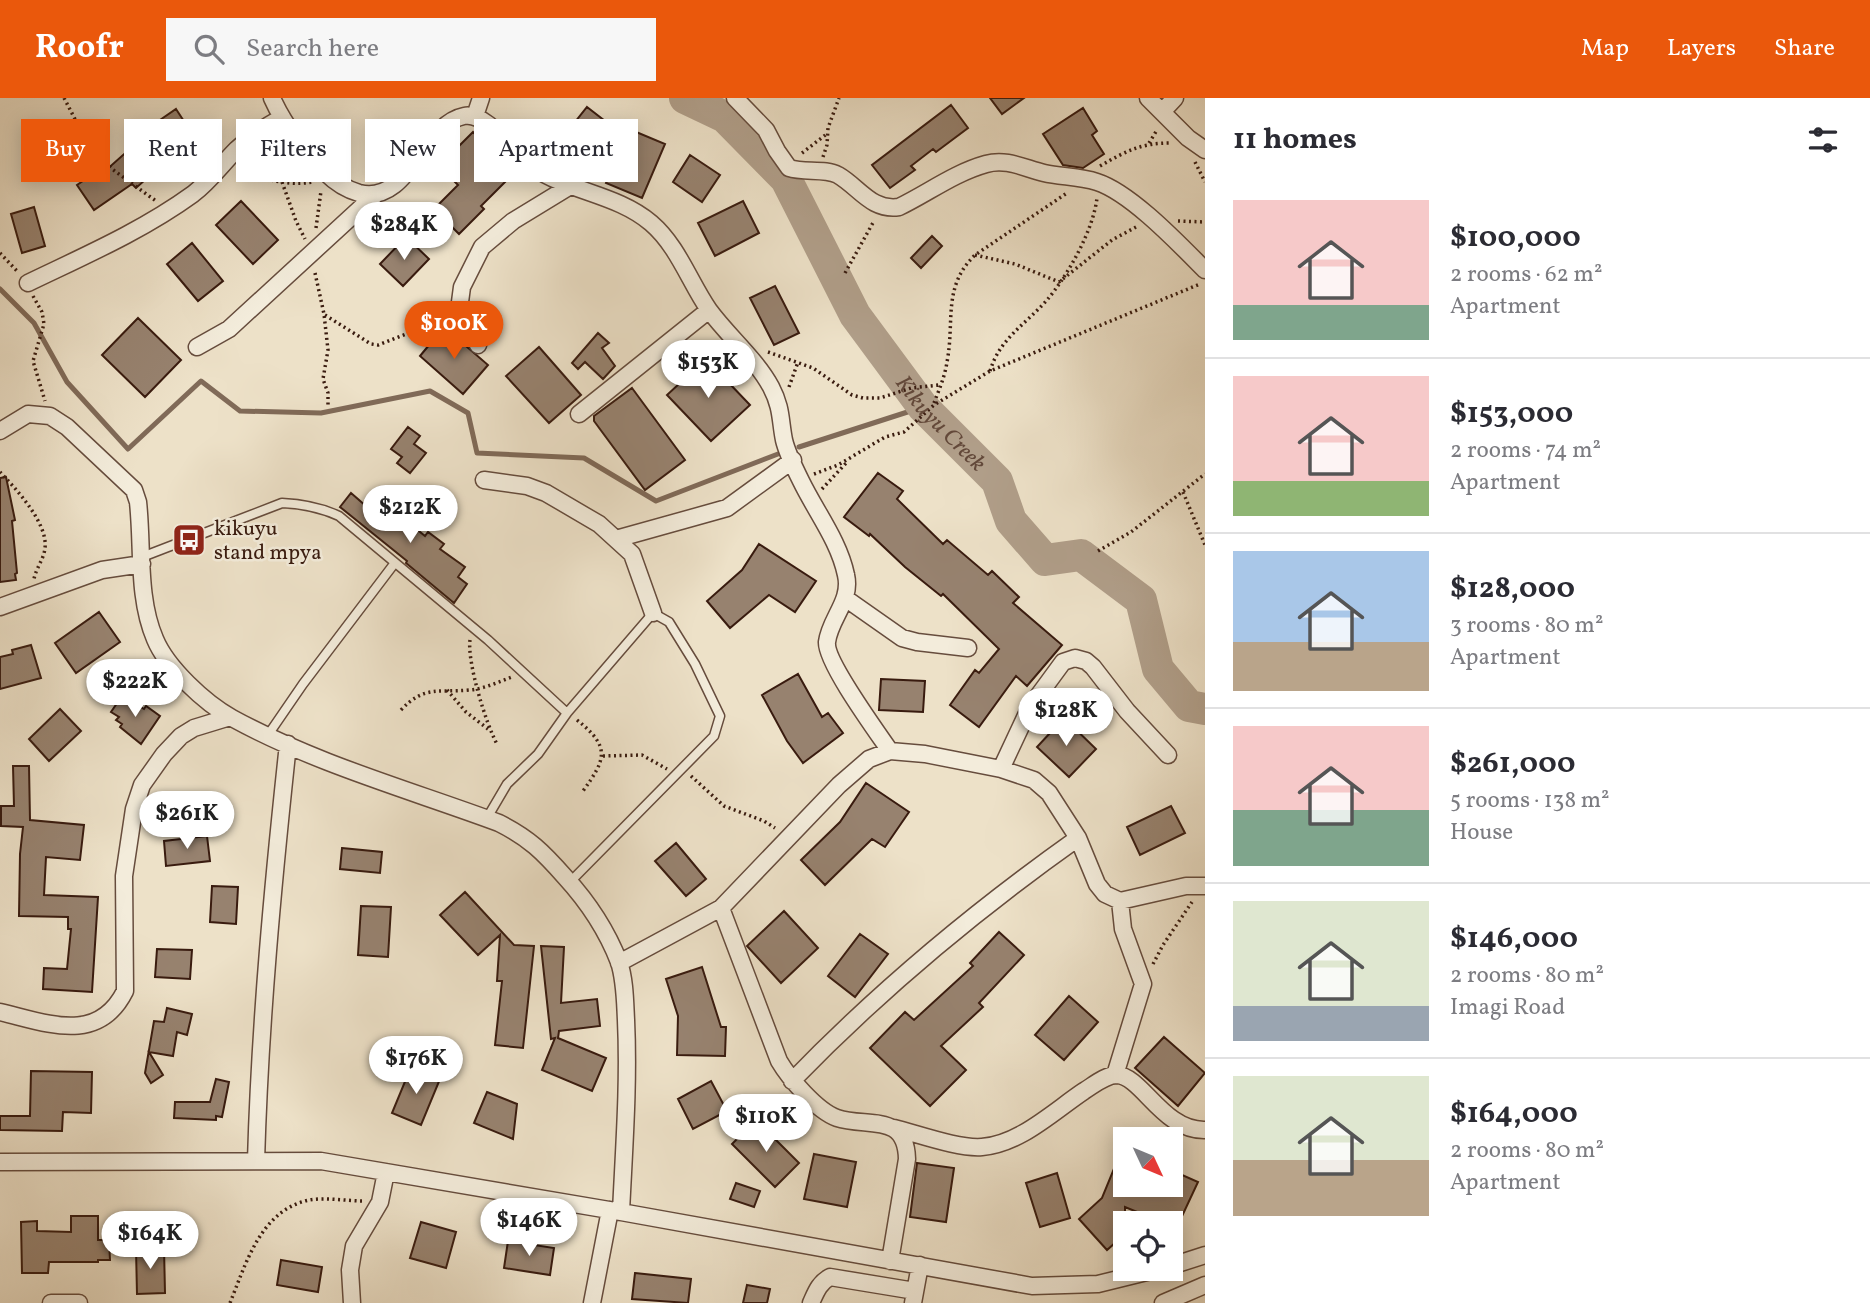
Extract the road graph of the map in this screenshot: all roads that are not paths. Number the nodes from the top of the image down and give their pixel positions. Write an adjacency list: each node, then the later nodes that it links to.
1 (272, 98): 8 (street)
2 (481, 98): 7 (street)
3 (735, 98): 12 (street)
4 (1148, 98): 6 (street)
5 (1175, 98): 6 (street)
6 (1162, 112): 9 (street)
7 (475, 116): 10 (street); 11 (street)
8 (281, 118): 11 (street); 13 (street)
9 (1205, 150)
10 (572, 185): 14 (street); 15 (street)
11 (376, 194): 16 (street)
12 (1205, 270)
13 (28, 283)
14 (709, 310): 17 (street); 19 (street)
15 (478, 345)
16 (197, 347)
17 (579, 414)
18 (0, 431): 22 (street)
19 (793, 460): 21 (street); 24 (street)
20 (484, 480): 21 (street)
21 (616, 539): 26 (street)
22 (142, 561): 23 (lane); 25 (street); 29 (street)
23 (394, 564): 28 (lane); 30 (lane)
24 (845, 598): 27 (street); 32 (street)
25 (0, 607)
26 (653, 613): 28 (lane); 37 (lane)
27 (968, 648)
28 (568, 713): 35 (lane)
29 (230, 717): 30 (street); 42 (street)
30 (268, 735): 31 (street)
31 (288, 744): 35 (street); 47 (street)
32 (890, 751): 34 (street); 40 (street)
33 (1168, 755): 34 (street)
34 (1001, 769): 36 (street)
35 (487, 818): 37 (street)
36 (1078, 838): 39 (street); 44 (street)
37 (570, 882): 41 (street)
38 (1203, 885): 39 (street)
39 (1120, 901): 43 (street)
40 (721, 908): 41 (street); 44 (street)
41 (619, 963): 50 (street)
42 (0, 1012)
43 (1115, 1075): 45 (street); 46 (street)
44 (792, 1081): 45 (street)
45 (894, 1128): 52 (street)
46 (1205, 1130)
47 (256, 1161): 48 (street); 49 (street)
48 (0, 1162)
49 (386, 1172): 50 (street); 60 (street)
50 (616, 1211): 52 (street); 61 (street)
51 (1205, 1255): 53 (street)
52 (890, 1261): 54 (street)
53 (1183, 1262)
54 (920, 1265): 55 (street); 57 (street)
55 (1113, 1280)
56 (1205, 1285): 63 (street)
57 (914, 1297): 62 (street)
58 (51, 1303): 59 (street)
59 (79, 1303)
60 (352, 1303)
61 (592, 1303)
62 (811, 1303)
63 (1163, 1303)

